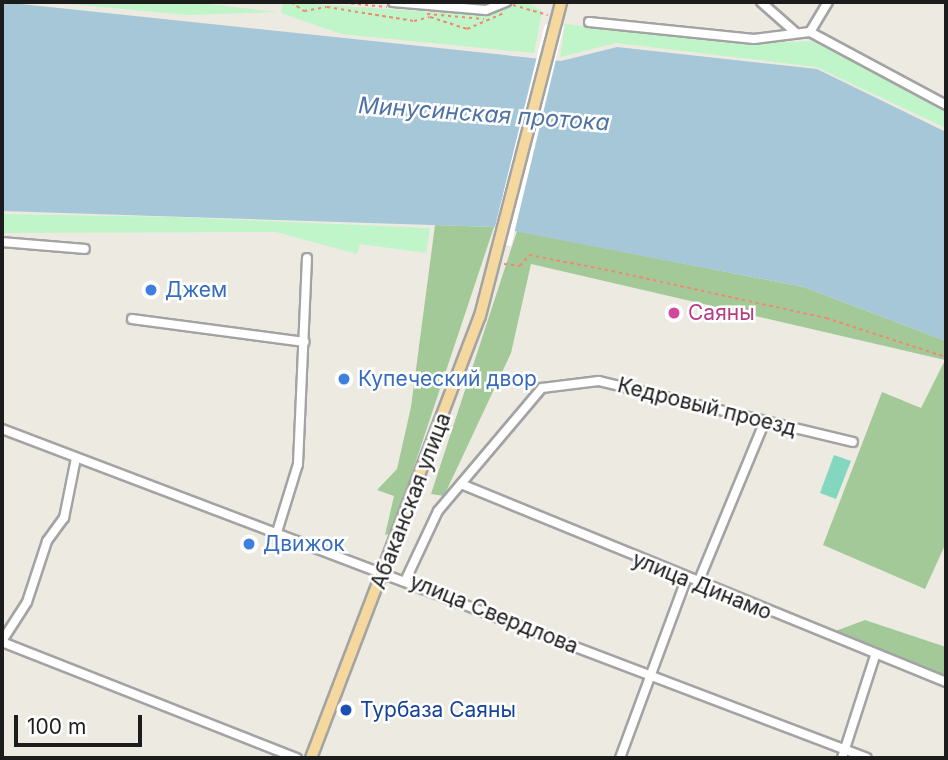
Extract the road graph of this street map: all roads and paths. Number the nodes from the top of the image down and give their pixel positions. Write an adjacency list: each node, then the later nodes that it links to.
1 (291, 2): 8 (path)
2 (325, 2): 8 (path)
3 (561, 2): 12 (main road, Абаканская улица)
4 (761, 2): 15 (street)
5 (828, 2): 16 (street)
6 (509, 3): 7 (street); 12 (path)
7 (395, 5): 9 (path)
8 (326, 7): 9 (path)
9 (394, 14): 14 (path)
10 (499, 16): 14 (path)
11 (481, 19): 14 (path)
12 (552, 19): 21 (main road, Абаканская улица)
13 (589, 22): 15 (street)
14 (480, 28)
15 (796, 32): 16 (street)
16 (810, 32): 17 (street)
17 (946, 105)
18 (2, 242): 19 (street)
19 (85, 249)
20 (307, 258): 23 (street)
21 (496, 263): 24 (path); 32 (main road, Абаканская улица)
22 (132, 319): 23 (street)
23 (304, 342): 31 (street)
24 (946, 357)
25 (560, 383): 26 (street, Кедровый проезд); 30 (street, Абаканская улица)
26 (764, 422): 28 (street, Кедровый проезд); 35 (street)
27 (2, 429): 29 (street, улица Свердлова)
28 (853, 442)
29 (76, 458): 31 (street, улица Свердлова); 36 (street)
30 (461, 484): 33 (street, Абаканская улица); 34 (street, улица Динамо)
31 (277, 532): 32 (street, улица Свердлова)
32 (385, 571): 33 (street, улица Свердлова); 42 (main road, Абаканская улица)
33 (406, 579): 38 (street, улица Свердлова)
34 (686, 580): 35 (street, улица Динамо); 38 (street)
35 (697, 585): 37 (street, улица Динамо)
36 (2, 642): 41 (street)
37 (875, 656): 39 (street, улица Динамо); 40 (street)
38 (651, 676): 40 (street, улица Свердлова); 43 (street)
39 (946, 682)
40 (844, 754): 44 (street, улица Свердлова)
41 (297, 758)
42 (312, 758)
43 (620, 758)
44 (867, 758)

